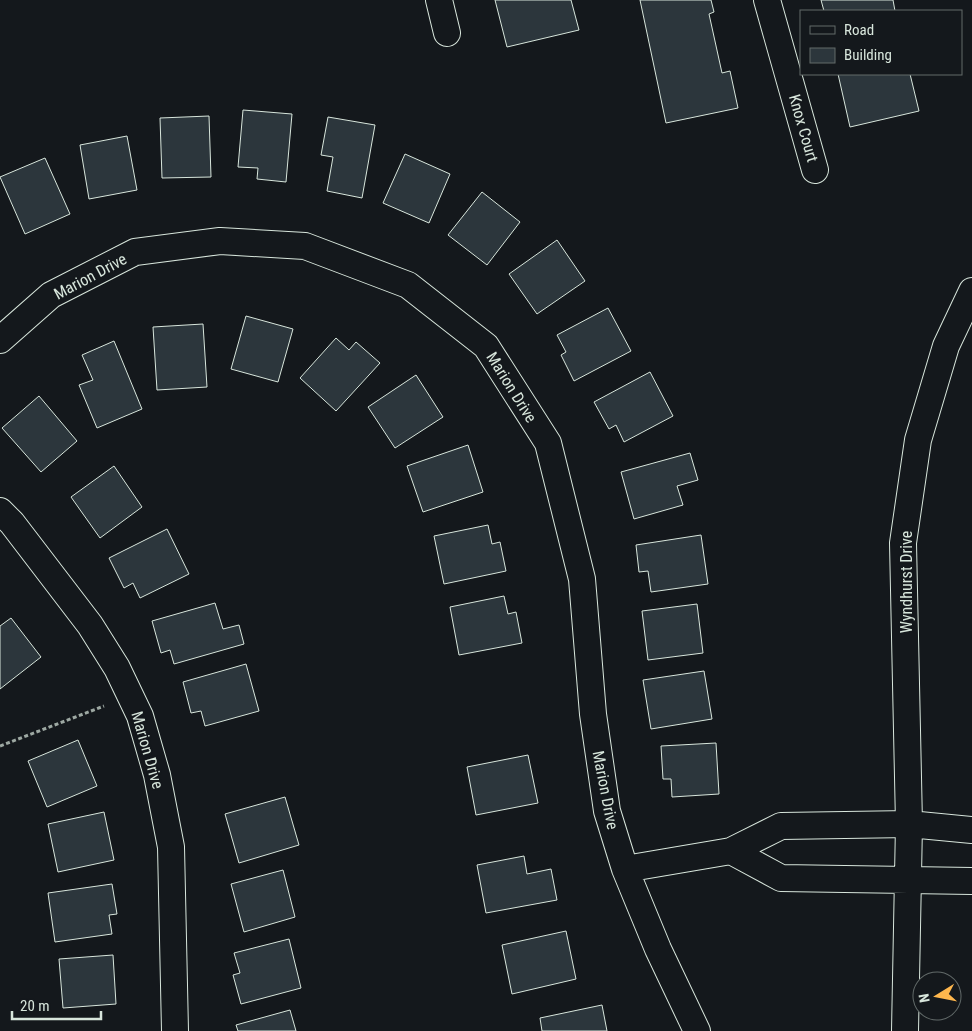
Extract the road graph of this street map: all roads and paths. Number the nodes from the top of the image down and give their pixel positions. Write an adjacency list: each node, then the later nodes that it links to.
1 (439, 0): 3 (street)
2 (767, 0): 4 (street, Knox Court)
3 (447, 34)
4 (815, 170)
5 (972, 291): 10 (street, Wyndhurst Drive)
6 (0, 340): 13 (street, Marion Drive)
7 (0, 511): 8 (street, Marion Drive)
8 (131, 696): 9 (path); 16 (street, Marion Drive)
9 (0, 746)
10 (909, 824): 11 (street); 12 (street); 15 (street, Wyndhurst Drive)
11 (972, 830)
12 (731, 851): 13 (street); 15 (street)
13 (625, 869): 17 (street, Marion Drive)
14 (972, 881): 15 (street)
15 (908, 882): 18 (street, Wyndhurst Drive)
16 (175, 1031)
17 (696, 1031)
18 (905, 1031)

